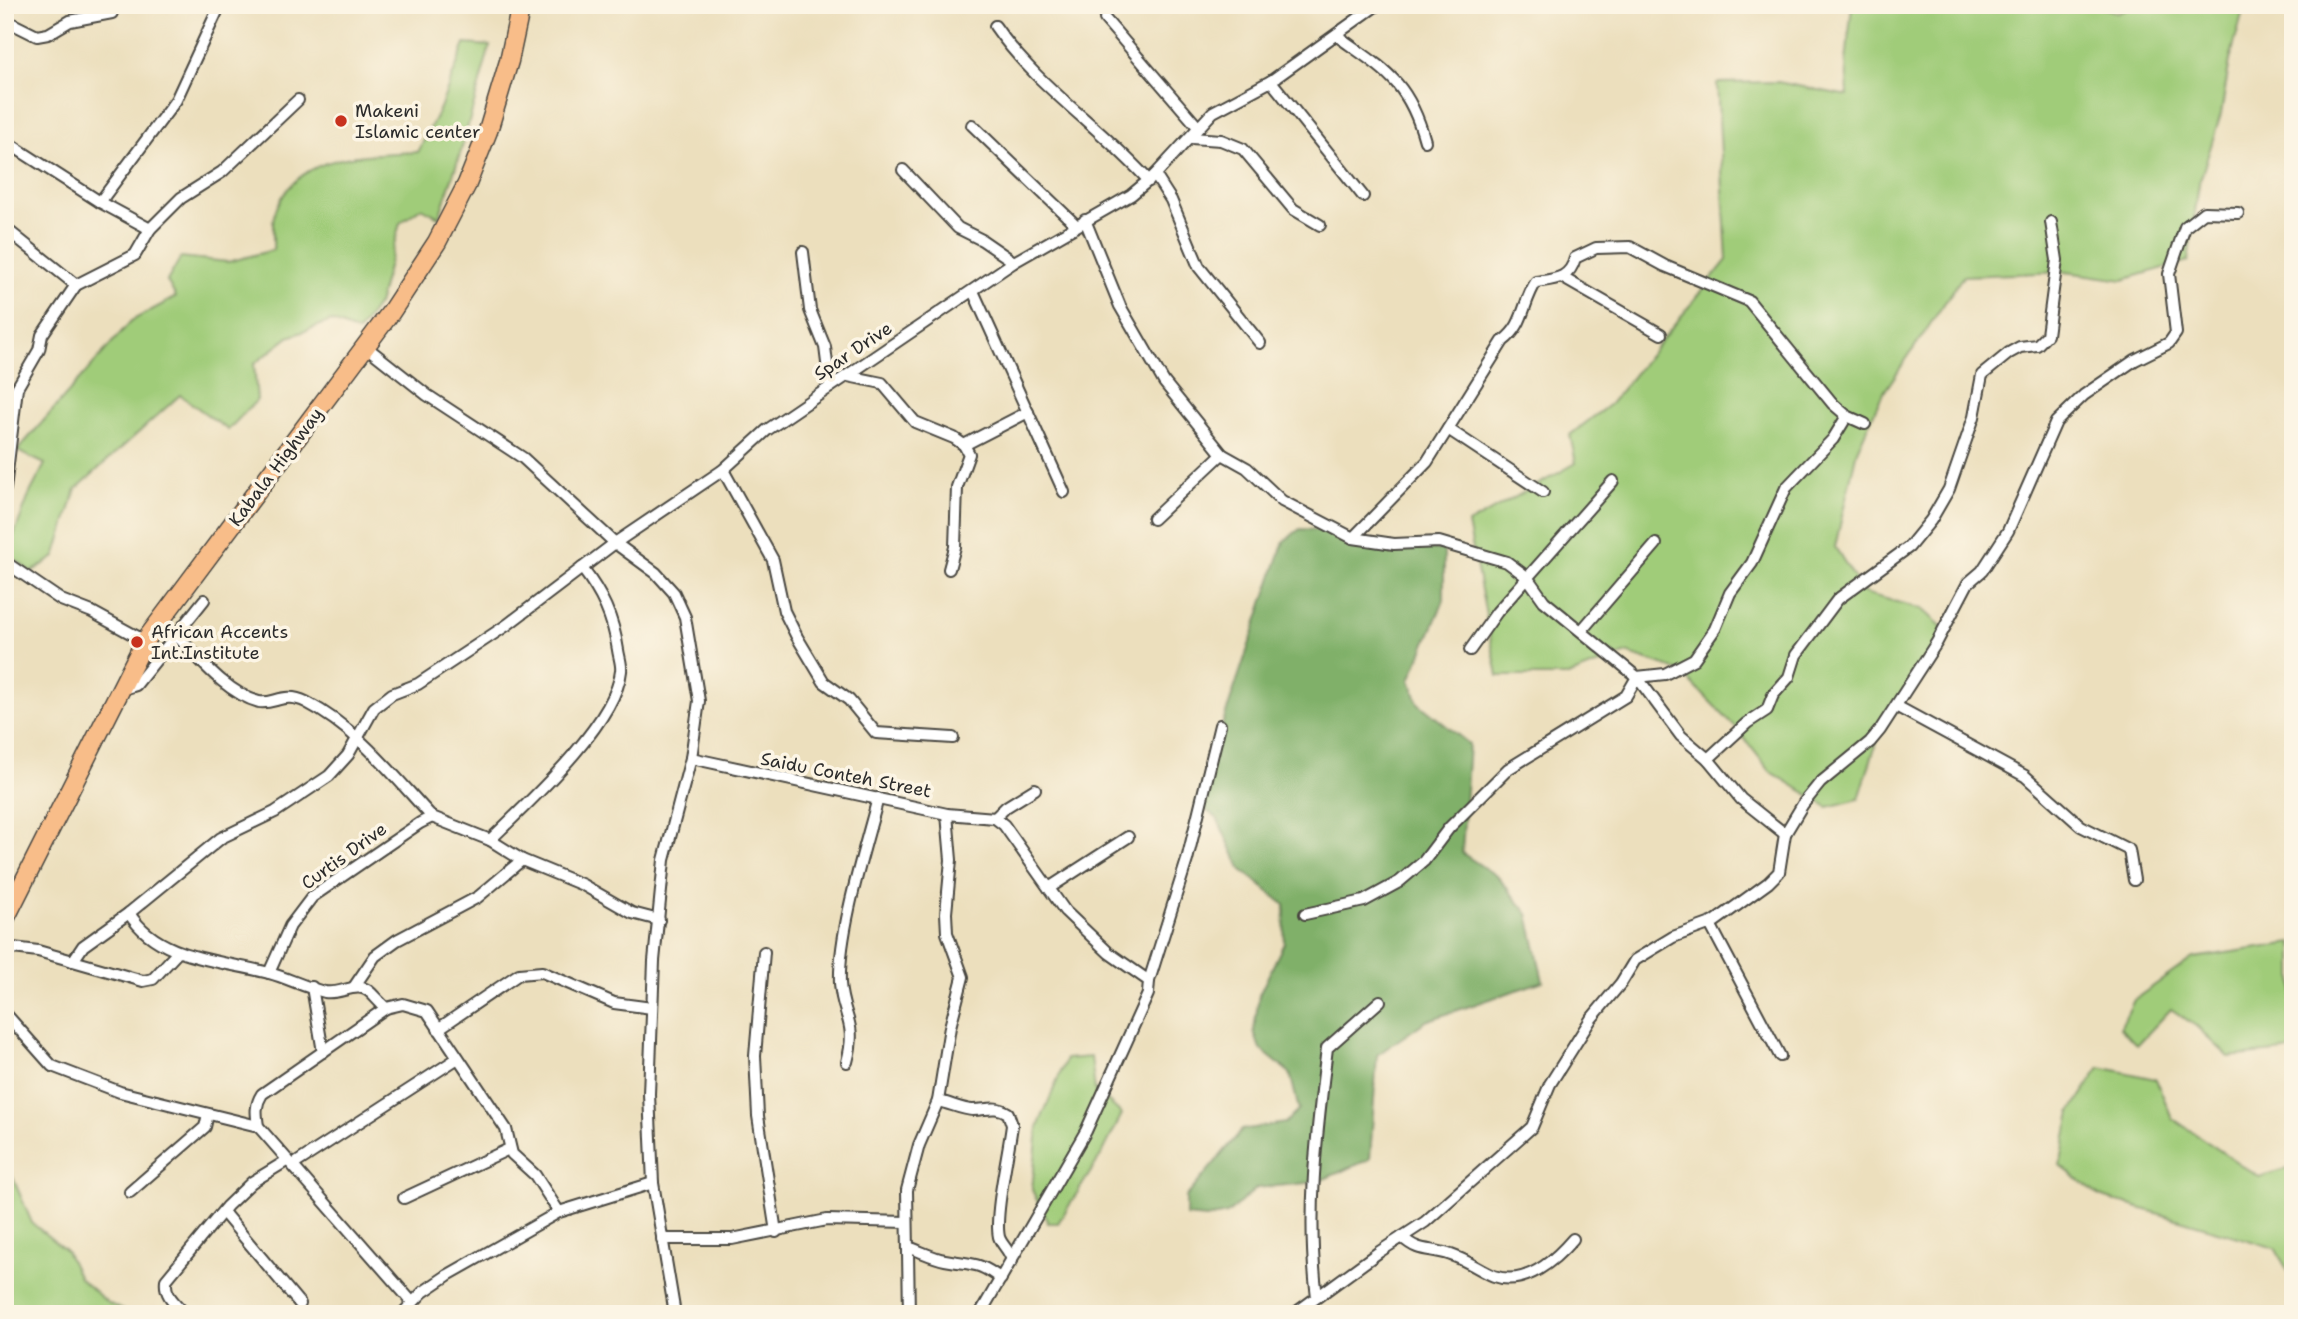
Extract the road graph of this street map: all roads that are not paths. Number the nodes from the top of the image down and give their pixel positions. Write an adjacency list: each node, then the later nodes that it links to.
1 (220, 5): 19 (street)
2 (520, 5): 33 (main road, Kabala Highway)
3 (1377, 5): 8 (street, Spar Drive)
4 (112, 13): 6 (street)
5 (1105, 19): 12 (street)
6 (5, 20)
7 (995, 26): 17 (street)
8 (1336, 35): 9 (street, Spar Drive); 15 (street)
9 (1271, 81): 12 (street, Spar Drive); 18 (street)
10 (298, 100): 25 (street)
11 (972, 125): 21 (street)
12 (1198, 127): 13 (street, Spar Drive)
13 (1191, 138): 17 (street, Spar Drive); 23 (street)
14 (5, 141): 19 (street)
15 (1425, 141)
16 (902, 170): 27 (street)
17 (1152, 178): 21 (street, Spar Drive); 32 (street)
18 (1363, 196)
19 (100, 202): 25 (street)
20 (2238, 213): 62 (street)
21 (1080, 222): 27 (street, Spar Drive); 41 (street)
22 (2050, 222): 67 (street)
23 (1320, 225)
24 (5, 228): 29 (street)
25 (150, 229): 29 (street)
26 (803, 253): 35 (street)
27 (1014, 262): 30 (street, Spar Drive)
28 (1563, 278): 31 (street); 37 (street); 39 (street)
29 (76, 285): 44 (street)
30 (973, 291): 34 (street, Spar Drive); 36 (street)
31 (1661, 334)
32 (1260, 343)
33 (365, 346): 49 (street); 58 (main road, Kabala Highway)
34 (848, 376): 35 (street, Spar Drive); 40 (street)
35 (830, 387): 42 (street, Spar Drive)
36 (1028, 412): 40 (street); 45 (street)
37 (1847, 416): 38 (street); 60 (street)
38 (1865, 424)
39 (1448, 429): 46 (street); 48 (street)
40 (964, 445): 53 (street)
41 (1222, 454): 47 (street); 48 (street)
42 (723, 470): 49 (street, Spar Drive); 65 (street)
43 (1613, 481): 54 (street)
44 (5, 489)
45 (1064, 492)
46 (1543, 492)
47 (1153, 519)
48 (1353, 538): 54 (street)
49 (615, 543): 52 (street, Spar Drive); 66 (street)
50 (1656, 544): 56 (street)
51 (5, 562): 58 (street)
52 (582, 568): 64 (street, Spar Drive); 77 (street)
53 (949, 569)
54 (1527, 577): 56 (street); 59 (street)
55 (204, 600): 57 (street)
56 (1582, 631): 60 (street)
57 (176, 635): 61 (street); 64 (street)
58 (145, 641): 61 (main road, Kabala Highway)
59 (1470, 650)
60 (1637, 677): 67 (street); 82 (street)
61 (118, 691): 83 (main road, Kabala Highway)
62 (1895, 706): 73 (street); 79 (street)
63 (1220, 725): 91 (street)
64 (359, 737): 71 (street); 81 (street, Spar Drive)
65 (953, 738)
66 (691, 758): 69 (street, Saidu Conteh Street); 84 (street)
67 (1708, 760): 74 (street)
68 (1035, 789): 72 (street)
69 (878, 797): 70 (street, Saidu Conteh Street); 102 (street)
70 (947, 814): 72 (street); 103 (street, Saidu Conteh Street)
71 (432, 817): 77 (street); 90 (street, Curtis Drive)
72 (995, 818): 80 (street)
73 (1794, 818): 74 (street); 75 (street)
74 (1766, 819): 75 (street)
75 (1785, 834): 85 (street)
76 (1128, 837): 80 (street)
77 (490, 839): 78 (street)
78 (522, 860): 84 (street); 93 (street)
79 (2134, 880)
80 (1049, 888): 91 (street)
81 (130, 913): 87 (street); 89 (street, Spar Drive)
82 (1305, 914)
83 (5, 919)
84 (659, 920): 96 (street)
85 (1710, 924): 100 (street); 115 (street)
86 (5, 947): 89 (street)
87 (178, 952): 89 (street); 90 (street)
88 (764, 952): 114 (street)
89 (72, 961)
90 (269, 973): 92 (street)
91 (1149, 981): 119 (street)
92 (313, 987): 93 (street); 99 (street)
93 (354, 987): 95 (street)
94 (1380, 1001): 121 (street)
95 (386, 1008): 98 (street); 99 (street)
96 (652, 1008): 98 (street); 108 (street)
97 (5, 1013): 104 (street)
98 (438, 1029): 101 (street)
99 (323, 1052): 105 (street)
100 (1780, 1056)
101 (458, 1058): 106 (street); 107 (street)
102 (847, 1062)
103 (938, 1101): 113 (street, Saidu Conteh Street); 119 (street)
104 (208, 1114): 105 (street); 109 (street)
105 (258, 1126): 107 (street)
106 (509, 1149): 110 (street); 112 (street)
107 (291, 1163): 111 (street); 122 (street)
108 (653, 1183): 112 (street); 116 (street)
109 (130, 1192)
110 (404, 1198)
111 (223, 1212): 123 (street); 124 (street)
112 (559, 1212): 122 (street)
113 (908, 1222): 114 (street); 118 (street, Saidu Conteh Street)
114 (776, 1232): 116 (street)
115 (1402, 1237): 117 (street); 121 (street)
116 (662, 1240): 126 (street)
117 (1573, 1240)
118 (908, 1247): 120 (street); 127 (street, Saidu Conteh Street)
119 (1012, 1261): 120 (street)
120 (1001, 1279): 128 (street)
121 (1317, 1297): 129 (street)
122 (412, 1302): 125 (street)
123 (300, 1304)
124 (185, 1314)
125 (402, 1314)
126 (675, 1314)
127 (909, 1314)
128 (980, 1314)
129 (1294, 1314)

